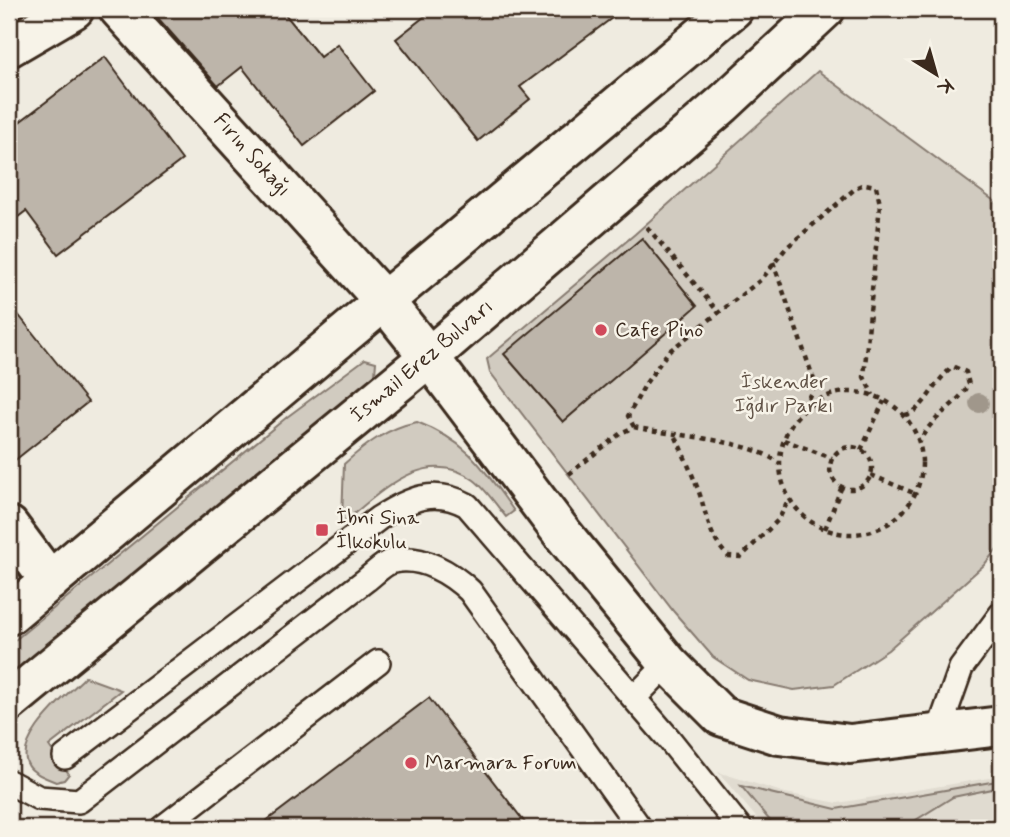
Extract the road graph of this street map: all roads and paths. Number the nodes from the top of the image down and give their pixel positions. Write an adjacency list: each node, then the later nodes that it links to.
1 (74, 9): 5 (street)
2 (119, 9): 8 (street, Fırın Sokağı)
3 (733, 9): 8 (street)
4 (825, 9): 10 (street, İsmail Erez Bulvarı)
5 (9, 47)
6 (645, 225): 9 (path)
7 (773, 262): 9 (path); 11 (path); 14 (path)
8 (385, 302): 10 (street, Fırın Sokağı); 29 (street)
9 (720, 314): 15 (path)
10 (429, 357): 33 (street, Fırın Sokağı); 35 (street, İsmail Erez Bulvarı)
11 (873, 395): 12 (path); 14 (path)
12 (884, 401): 13 (path); 19 (path)
13 (904, 416): 18 (path); 18 (path)
14 (797, 417): 17 (path)
15 (634, 428): 16 (path); 22 (path)
16 (676, 437): 21 (path); 26 (path)
17 (784, 440): 20 (path); 21 (path)
18 (919, 443): 25 (path)
19 (861, 450): 20 (path); 23 (path)
20 (832, 458): 24 (path)
21 (781, 465): 26 (path)
22 (568, 474)
23 (871, 474): 24 (path); 25 (path)
24 (842, 486): 28 (path)
25 (916, 494): 28 (path)
26 (789, 499): 28 (path)
27 (9, 526): 29 (street)
28 (825, 529)
29 (50, 581): 31 (street)
30 (1001, 614): 37 (lane)
31 (9, 615)
32 (378, 662): 40 (lane)
33 (668, 663): 34 (lane); 37 (street, Fırın Sokağı)
34 (634, 698): 38 (lane); 42 (lane)
35 (9, 702)
36 (1001, 726): 37 (street, Fırın Sokağı)
37 (937, 736)
38 (65, 758)
39 (9, 782): 41 (lane)
40 (162, 828)
41 (640, 828)
42 (740, 828)

